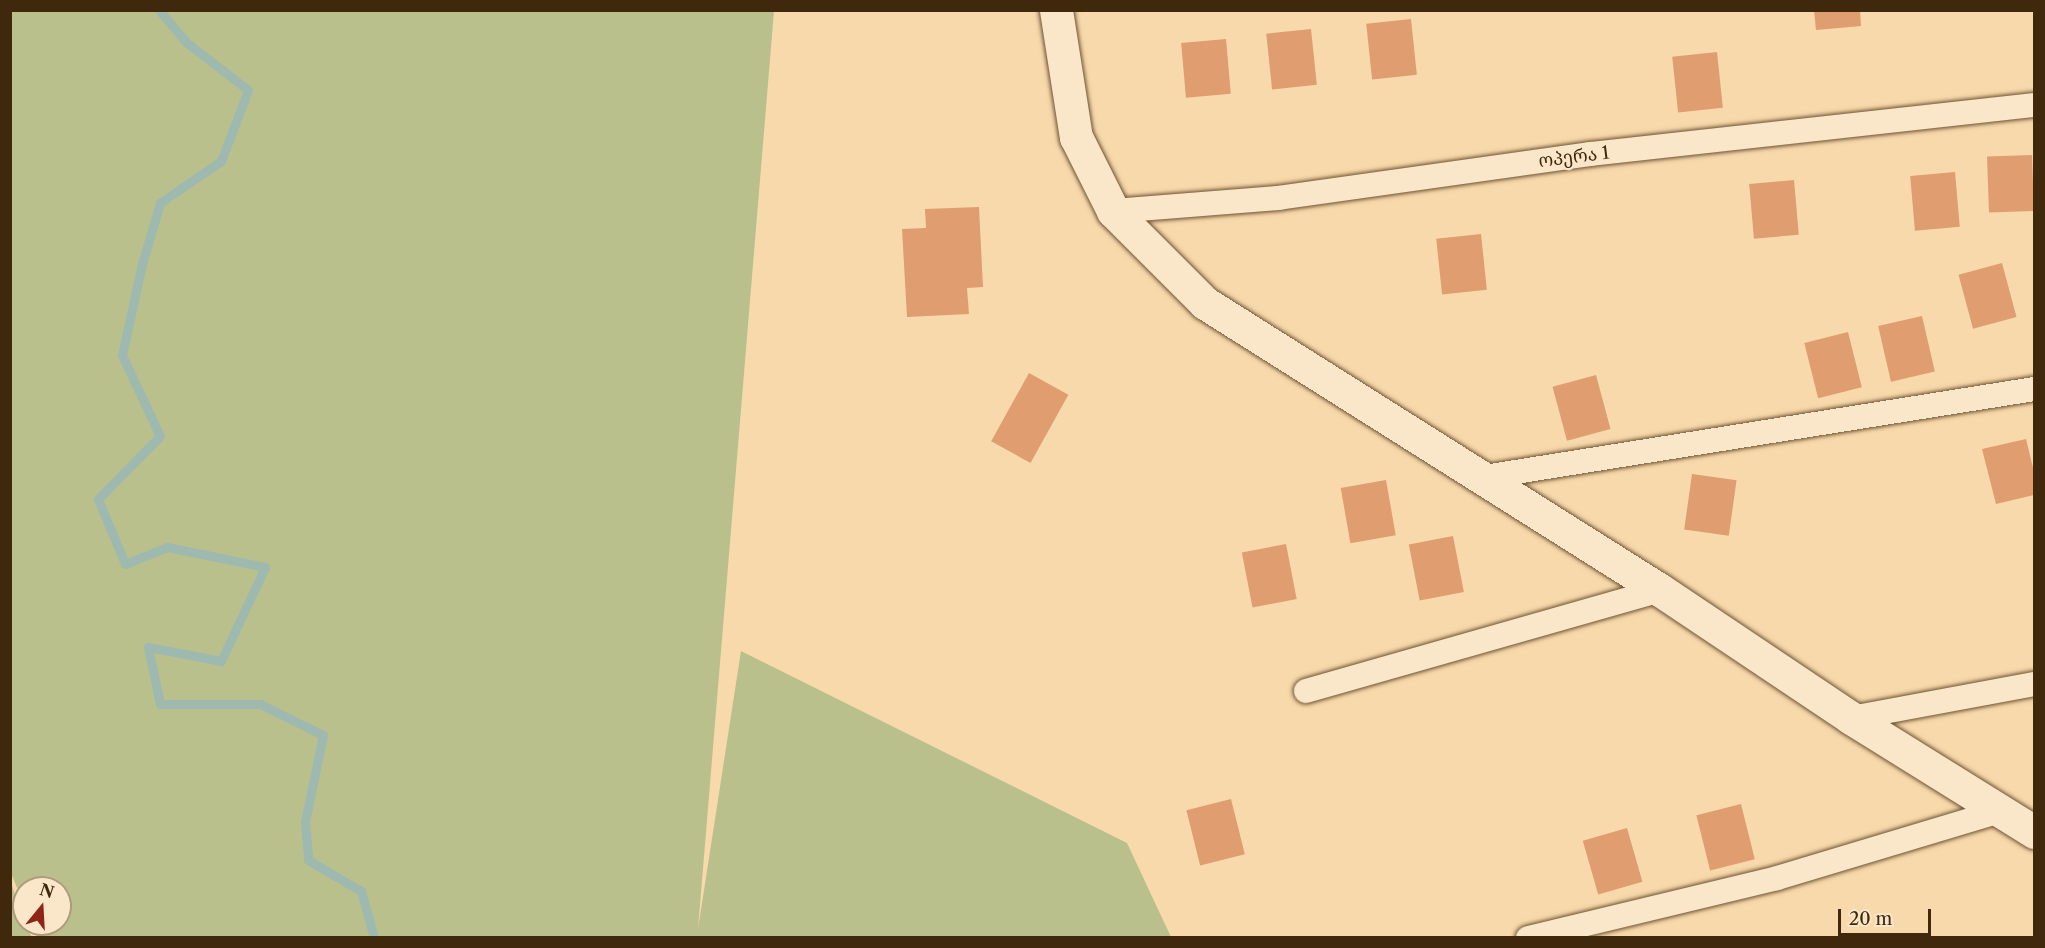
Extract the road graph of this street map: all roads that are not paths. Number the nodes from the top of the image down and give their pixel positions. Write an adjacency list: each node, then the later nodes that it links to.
1 (1056, 10): 3 (street)
2 (2034, 105): 3 (street, ოპერა 1)
3 (1113, 211): 5 (street)
4 (2034, 389): 5 (street)
5 (1478, 478): 6 (street)
6 (1660, 590): 8 (street); 9 (street)
7 (2034, 684): 9 (street)
8 (1305, 691)
9 (1851, 718): 10 (street)
10 (2000, 811): 11 (street); 12 (street)
11 (2034, 832)
12 (1528, 938)

